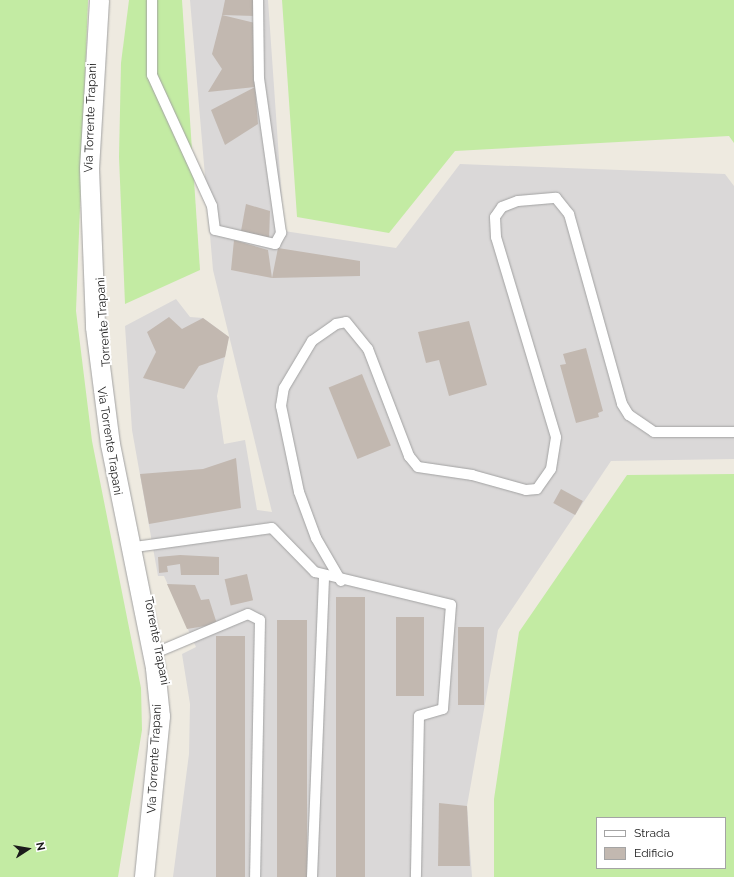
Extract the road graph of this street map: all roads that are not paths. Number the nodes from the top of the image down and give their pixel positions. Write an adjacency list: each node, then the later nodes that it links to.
1 (99, 0): 10 (street, Via Torrente Trapani)
2 (107, 0): 6 (street, Torrente Trapani)
3 (152, 0): 4 (lane)
4 (258, 0)
5 (734, 432): 8 (lane)
6 (135, 547): 7 (lane); 9 (street, Torrente Trapani)
7 (324, 576): 8 (lane); 13 (lane)
8 (341, 581): 14 (lane)
9 (160, 651): 11 (street, Torrente Trapani); 12 (lane)
10 (144, 877)
11 (152, 877)
12 (256, 877)
13 (312, 877)
14 (416, 877)

